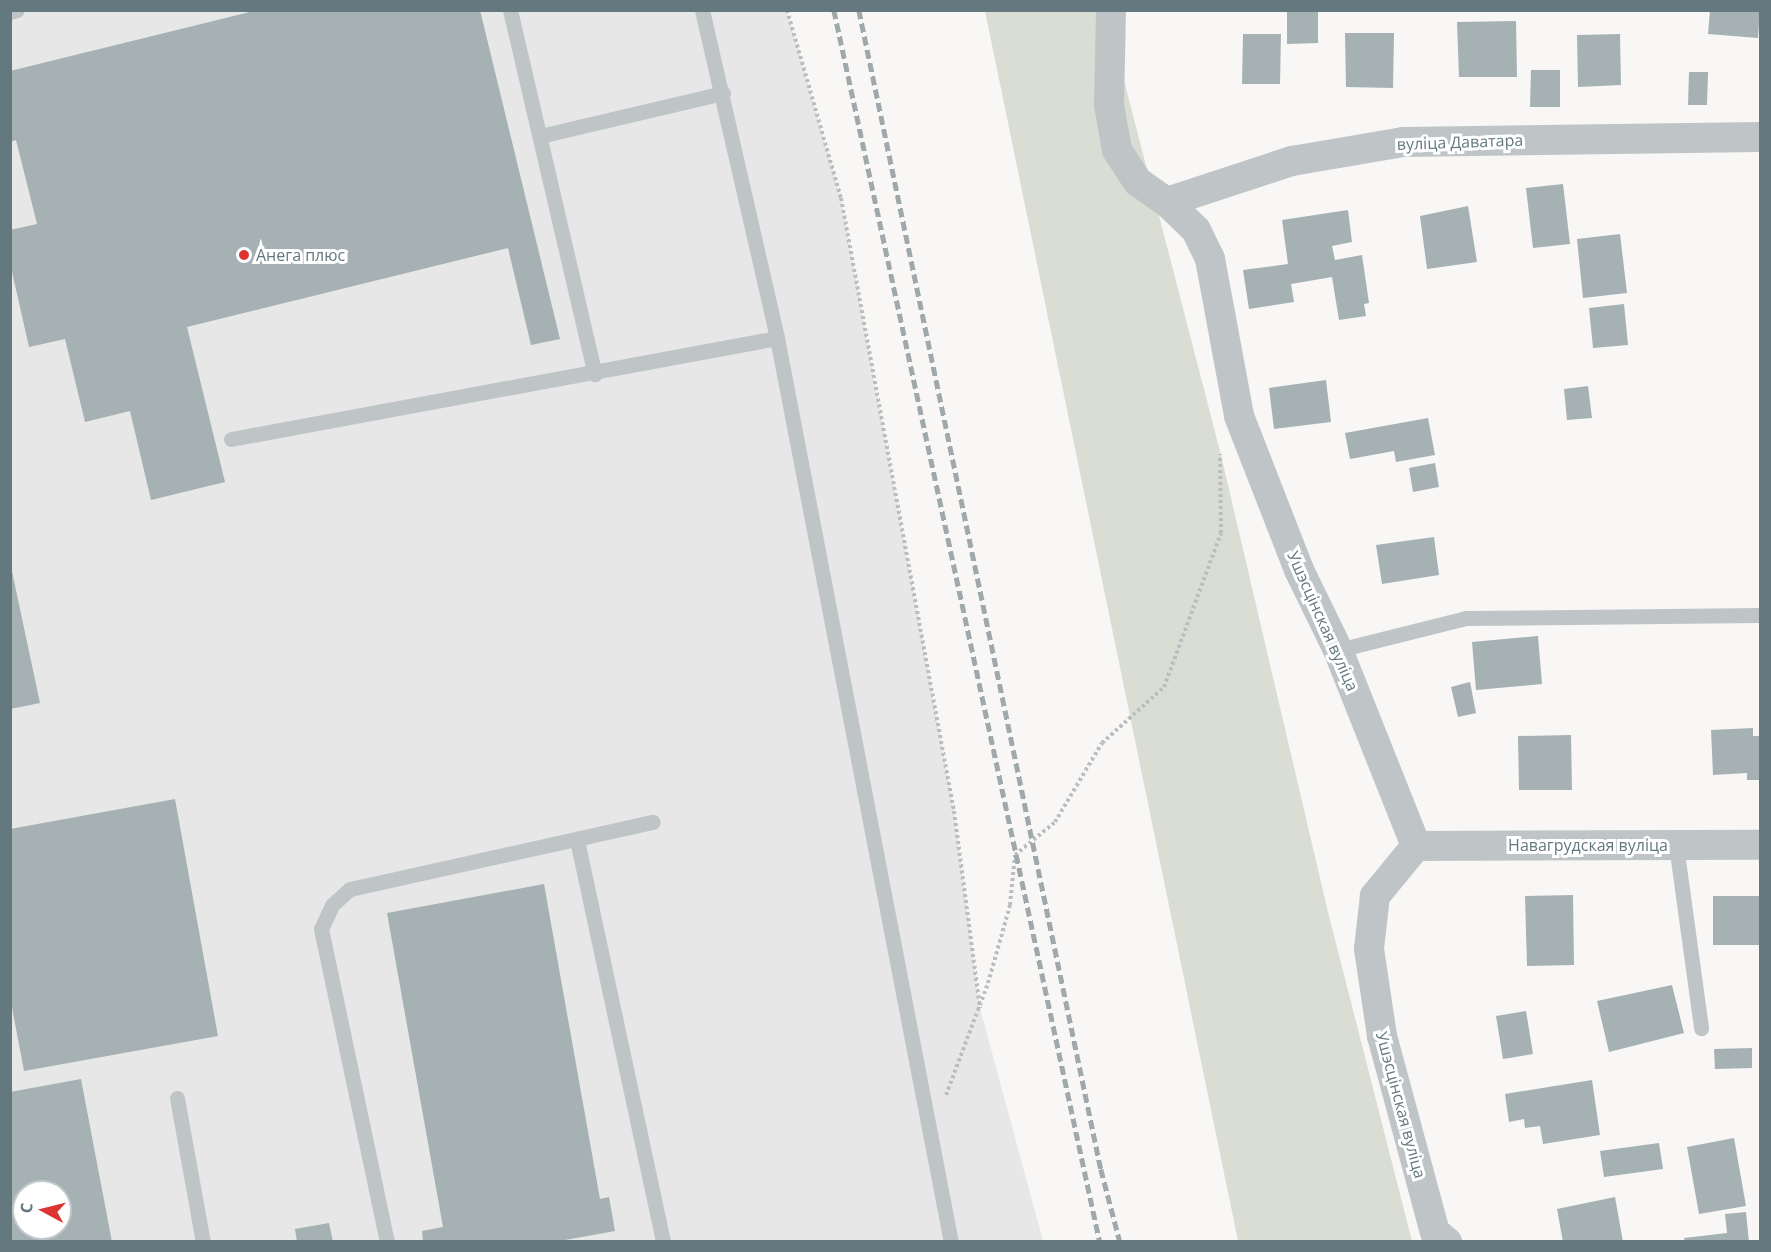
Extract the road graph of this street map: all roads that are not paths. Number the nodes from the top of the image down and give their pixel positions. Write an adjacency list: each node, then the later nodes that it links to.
1 (17, 10): 5 (lane)
2 (510, 10): 7 (lane)
3 (702, 10): 6 (lane)
4 (1112, 10): 9 (street, Ушэсцінская вуліца)
5 (10, 12)
6 (723, 93): 7 (lane); 10 (lane)
7 (540, 136): 11 (lane)
8 (1761, 136): 9 (street, вуліца Даватара)
9 (1167, 202): 14 (street, Ушэсцінская вуліца)
10 (777, 338): 11 (lane); 25 (lane)
11 (595, 374): 12 (lane)
12 (231, 439)
13 (1761, 615): 14 (lane)
14 (1338, 650): 19 (street, Ушэсцінская вуліца)
15 (653, 822): 16 (lane)
16 (577, 840): 23 (lane); 24 (lane)
17 (1676, 845): 18 (street, Навагрудская вуліца); 19 (street, Навагрудская вуліца); 20 (lane)
18 (1761, 845)
19 (1416, 846): 26 (street, Ушэсцінская вуліца)
20 (1701, 1028)
21 (177, 1098): 22 (lane)
22 (203, 1242)
23 (387, 1242)
24 (663, 1242)
25 (951, 1242)
26 (1447, 1242)

